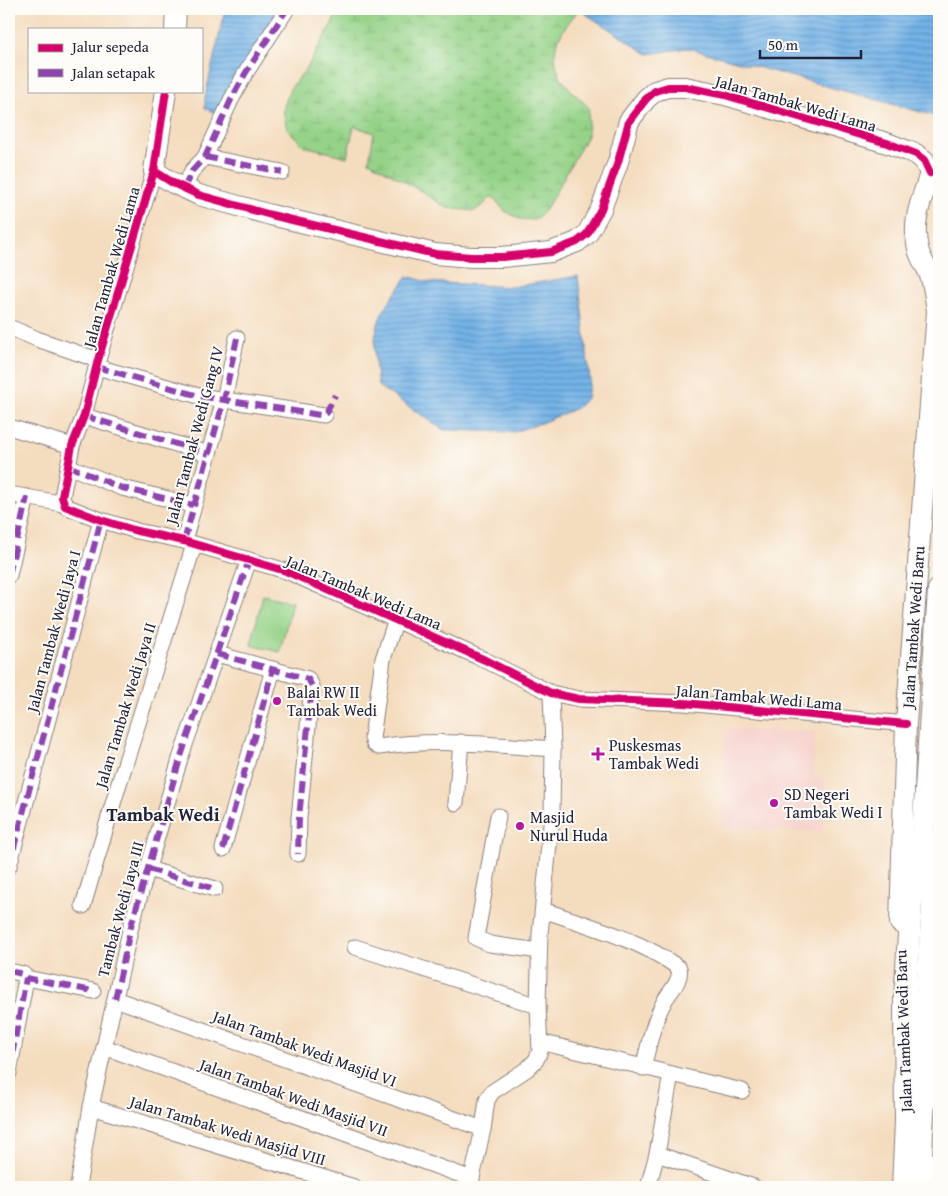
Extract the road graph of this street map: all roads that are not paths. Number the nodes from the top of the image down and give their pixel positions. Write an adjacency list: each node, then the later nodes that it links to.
1 (176, 9): 3 (street)
2 (287, 9): 5 (street)
3 (175, 28)
4 (166, 92): 6 (street, Jalan Tambak Wedi Lama)
5 (205, 157): 7 (street); 9 (street)
6 (154, 171): 9 (street, Jalan Tambak Wedi Lama); 12 (street, Jalan Tambak Wedi Lama)
7 (282, 172)
8 (935, 174): 9 (street, Jalan Tambak Wedi Lama); 33 (street, Jalan Tambak Wedi Baru)
9 (184, 188)
10 (9, 327): 12 (street)
11 (237, 338): 13 (street, Jalan Tambak Wedi Gang IV)
12 (98, 364): 13 (street); 15 (street, Jalan Tambak Wedi Lama)
13 (224, 400): 14 (street); 18 (street, Jalan Tambak Wedi Gang IV)
14 (324, 415)
15 (84, 416): 17 (street, Jalan Tambak Wedi Lama); 18 (street)
16 (9, 427): 17 (street)
17 (72, 446): 19 (street, Jalan Tambak Wedi Lama)
18 (209, 454): 23 (street, Jalan Tambak Wedi Gang IV)
19 (68, 466): 22 (street, Jalan Tambak Wedi Lama); 23 (street)
20 (9, 494): 21 (street)
21 (27, 497): 22 (street); 27 (street)
22 (64, 504): 24 (street, Jalan Tambak Wedi Lama)
23 (193, 506): 25 (street, Jalan Tambak Wedi Gang IV)
24 (101, 520): 25 (street, Jalan Tambak Wedi Lama); 41 (street, Jalan Tambak Wedi Jaya I)
25 (189, 543): 26 (street, Jalan Tambak Wedi Lama); 44 (street, Jalan Tambak Wedi Jaya II)
26 (249, 560): 29 (street, Jalan Tambak Wedi Lama); 30 (street, Tambak Wedi Jaya III)
27 (9, 576)
28 (939, 590): 52 (main road)
29 (396, 619): 32 (street, Jalan Tambak Wedi Lama); 34 (street)
30 (217, 654): 31 (street); 42 (street, Tambak Wedi Jaya III)
31 (272, 669): 39 (street); 40 (street)
32 (551, 693): 33 (street, Jalan Tambak Wedi Lama); 35 (street)
33 (906, 724): 52 (street, Jalan Tambak Wedi Baru)
34 (461, 742): 35 (street); 36 (street)
35 (553, 749): 45 (street)
36 (456, 803)
37 (498, 816): 47 (street)
38 (939, 844): 70 (highway)
39 (223, 849)
40 (298, 854)
41 (9, 866)
42 (148, 870): 43 (street); 51 (street, Tambak Wedi Jaya III)
43 (215, 889)
44 (83, 906)
45 (543, 910): 47 (street); 56 (street)
46 (355, 947): 53 (street)
47 (539, 951): 53 (street)
48 (9, 970): 49 (street)
49 (26, 978): 50 (street); 57 (street)
50 (93, 991)
51 (115, 999): 55 (street, Tambak Wedi Jaya III); 61 (street, Jalan Tambak Wedi Masjid VI)
52 (905, 1001): 69 (main road, Jalan Tambak Wedi Baru)
53 (538, 1006): 54 (street)
54 (540, 1042): 56 (street); 61 (street)
55 (104, 1047): 60 (street, Tambak Wedi Jaya III); 64 (street, Jalan Tambak Wedi Masjid VII)
56 (643, 1068): 58 (street)
57 (9, 1073)
58 (671, 1074): 59 (street); 62 (street)
59 (742, 1091)
60 (91, 1107): 65 (street, Tambak Wedi Jaya III); 66 (street, Jalan Tambak Wedi Masjid VIII)
61 (483, 1130): 64 (street)
62 (658, 1154): 67 (street); 68 (street)
63 (939, 1165): 71 (highway)
64 (471, 1183)
65 (78, 1187)
66 (354, 1187)
67 (648, 1187)
68 (754, 1187)
69 (903, 1187)
70 (918, 1187)
71 (938, 1187)

